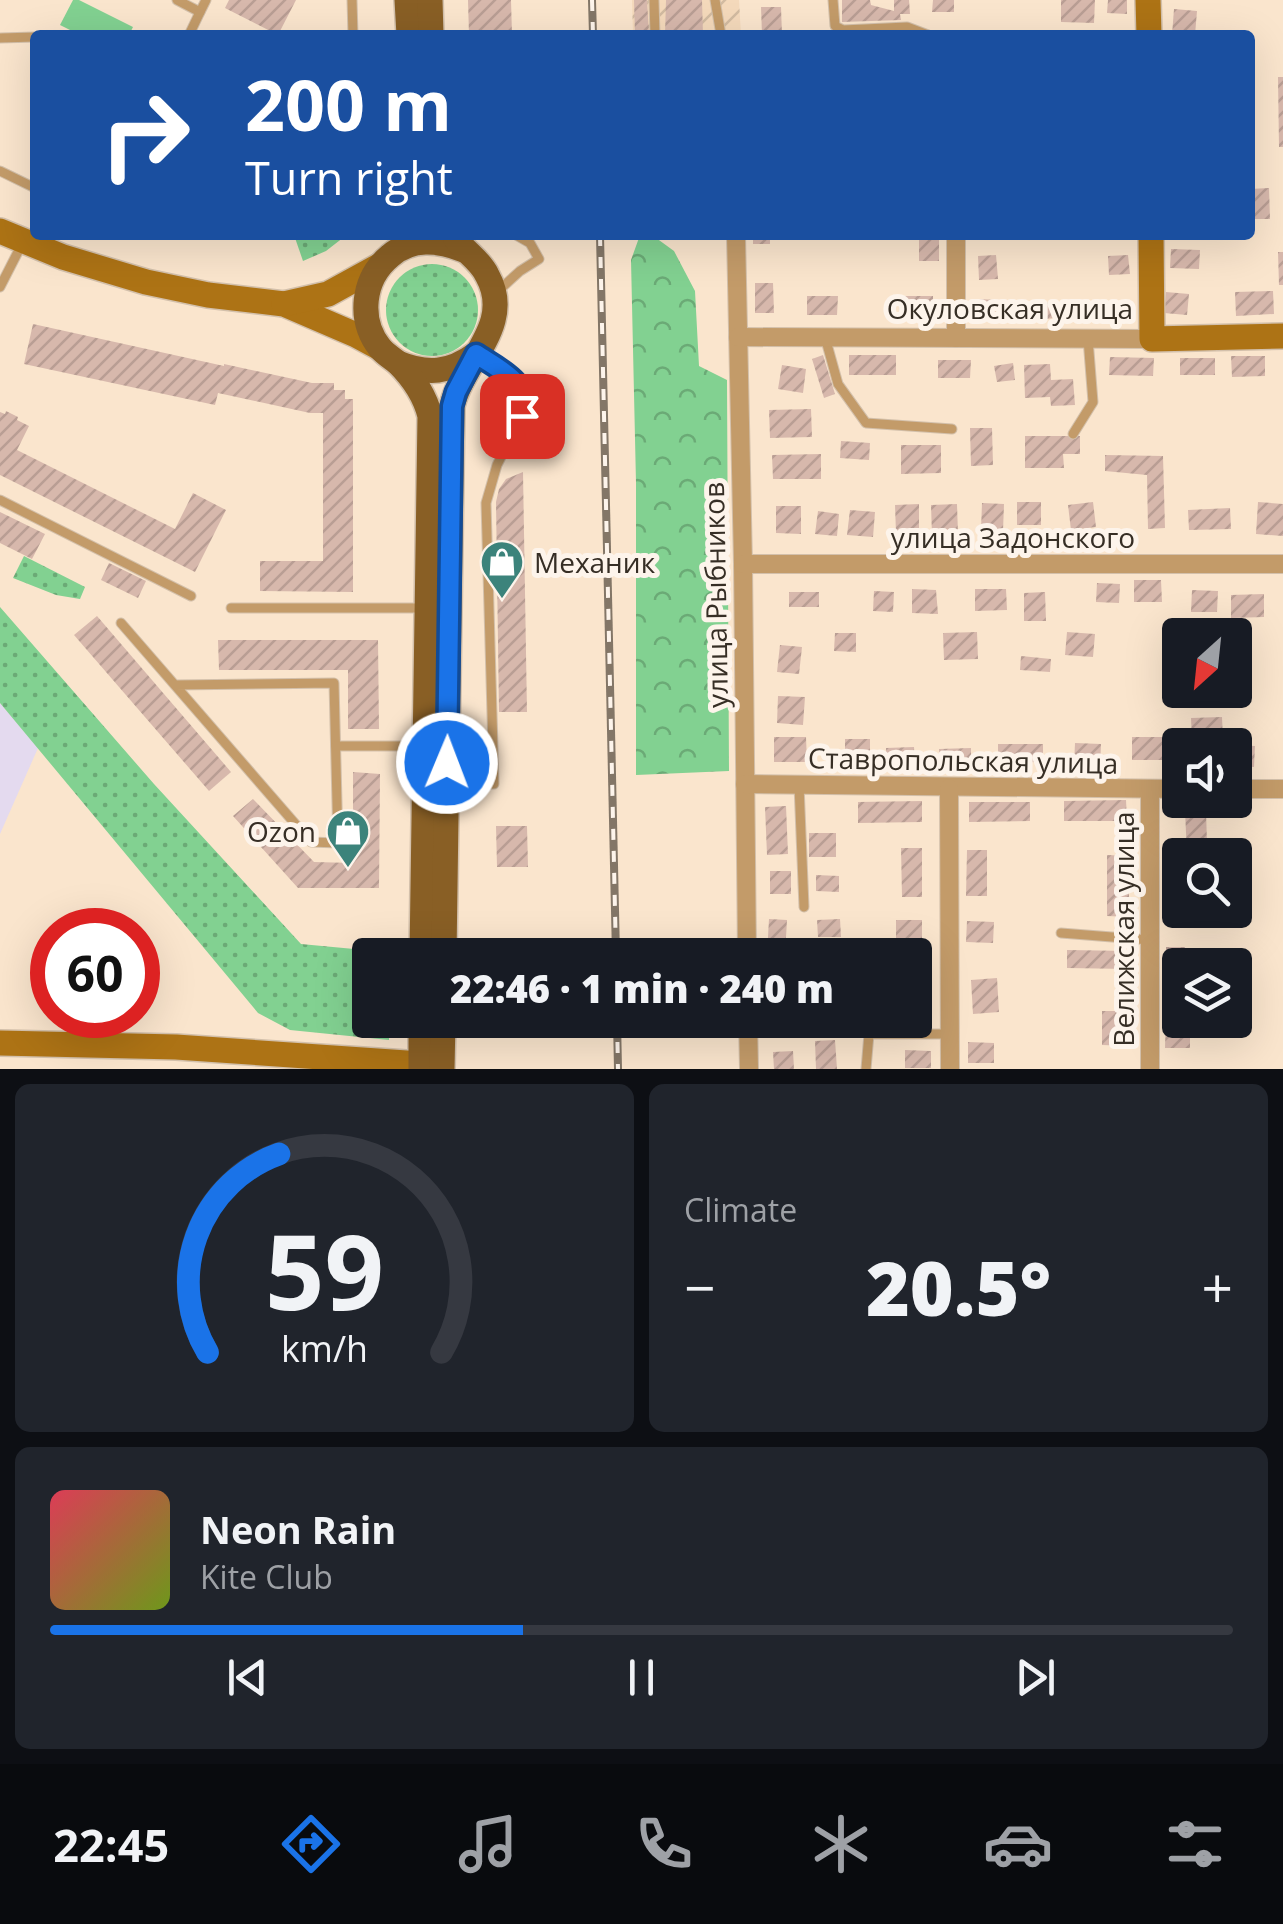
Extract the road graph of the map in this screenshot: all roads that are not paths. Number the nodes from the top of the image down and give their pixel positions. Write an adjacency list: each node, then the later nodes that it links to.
1 (177, 0): 10 (lane)
2 (206, 0): 10 (lane)
3 (352, 0): 12 (lane)
4 (407, 0): 13 (main road)
5 (430, 0): 14 (main road)
6 (654, 0): 15 (lane)
7 (715, 0): 16 (lane)
8 (833, 0): 18 (lane)
9 (1148, 0): 20 (main road)
10 (200, 12): 11 (lane)
11 (191, 30)
12 (353, 30)
13 (409, 30)
14 (431, 30)
15 (655, 30)
16 (720, 30)
17 (843, 30): 19 (lane)
18 (843, 30)
19 (914, 30)
20 (1149, 30)
21 (30, 37): 22 (lane)
22 (0, 38)
23 (0, 171): 24 (lane)
24 (30, 186)
25 (12, 236): 33 (lane); 35 (main road)
26 (410, 240): 31 (main road); 32 (main road)
27 (525, 240): 34 (lane)
28 (736, 240): 37 (street, улица Рыбников)
29 (956, 240): 39 (street)
30 (1151, 240): 41 (main road)
31 (458, 242): 34 (main road)
32 (379, 266): 35 (main road); 43 (main road)
33 (0, 287)
34 (495, 294): 42 (main road)
35 (284, 304): 43 (main road)
36 (1283, 336): 41 (main road, Окуловская улица)
37 (738, 337): 38 (street, Окуловская улица); 47 (street, улица Рыбников)
38 (826, 337): 39 (street, Окуловская улица); 44 (lane)
39 (956, 338): 40 (street, Окуловская улица)
40 (1088, 339): 41 (street, Окуловская улица); 45 (lane)
41 (1152, 339)
42 (476, 354): 43 (main road); 56 (main road); 56 (lane)
43 (389, 355): 51 (main road)
44 (952, 429)
45 (1073, 434)
46 (0, 500): 49 (lane)
47 (743, 564): 48 (street, улица Задонского); 57 (street, улица Рыбников)
48 (1283, 564)
49 (192, 596)
50 (231, 608): 51 (lane)
51 (428, 608): 55 (main road)
52 (121, 623): 53 (lane)
53 (175, 685): 54 (lane); 54 (lane)
54 (336, 746): 55 (lane)
55 (426, 746): 66 (main road)
56 (446, 784): 67 (main road)
57 (744, 784): 58 (street, Ставропольская улица); 68 (street, улица Рыбников)
58 (799, 785): 59 (street, Ставропольская улица); 64 (lane)
59 (948, 788): 60 (street, Ставропольская улица); 70 (street)
60 (1150, 789): 61 (street, Ставропольская улица); 69 (street, Велижская улица)
61 (1162, 789)
62 (1252, 789): 63 (street)
63 (1283, 790)
64 (804, 907)
65 (1061, 934): 69 (lane)
66 (422, 938)
67 (444, 938)
68 (747, 938)
69 (1150, 940): 79 (street, Велижская улица)
70 (950, 1034): 77 (lane); 78 (street)
71 (424, 1038): 75 (main road)
72 (437, 1038): 75 (main road)
73 (748, 1038): 76 (street)
74 (0, 1043): 75 (main road)
75 (428, 1067)
76 (749, 1069)
77 (866, 1069)
78 (950, 1069)
79 (1150, 1069)

